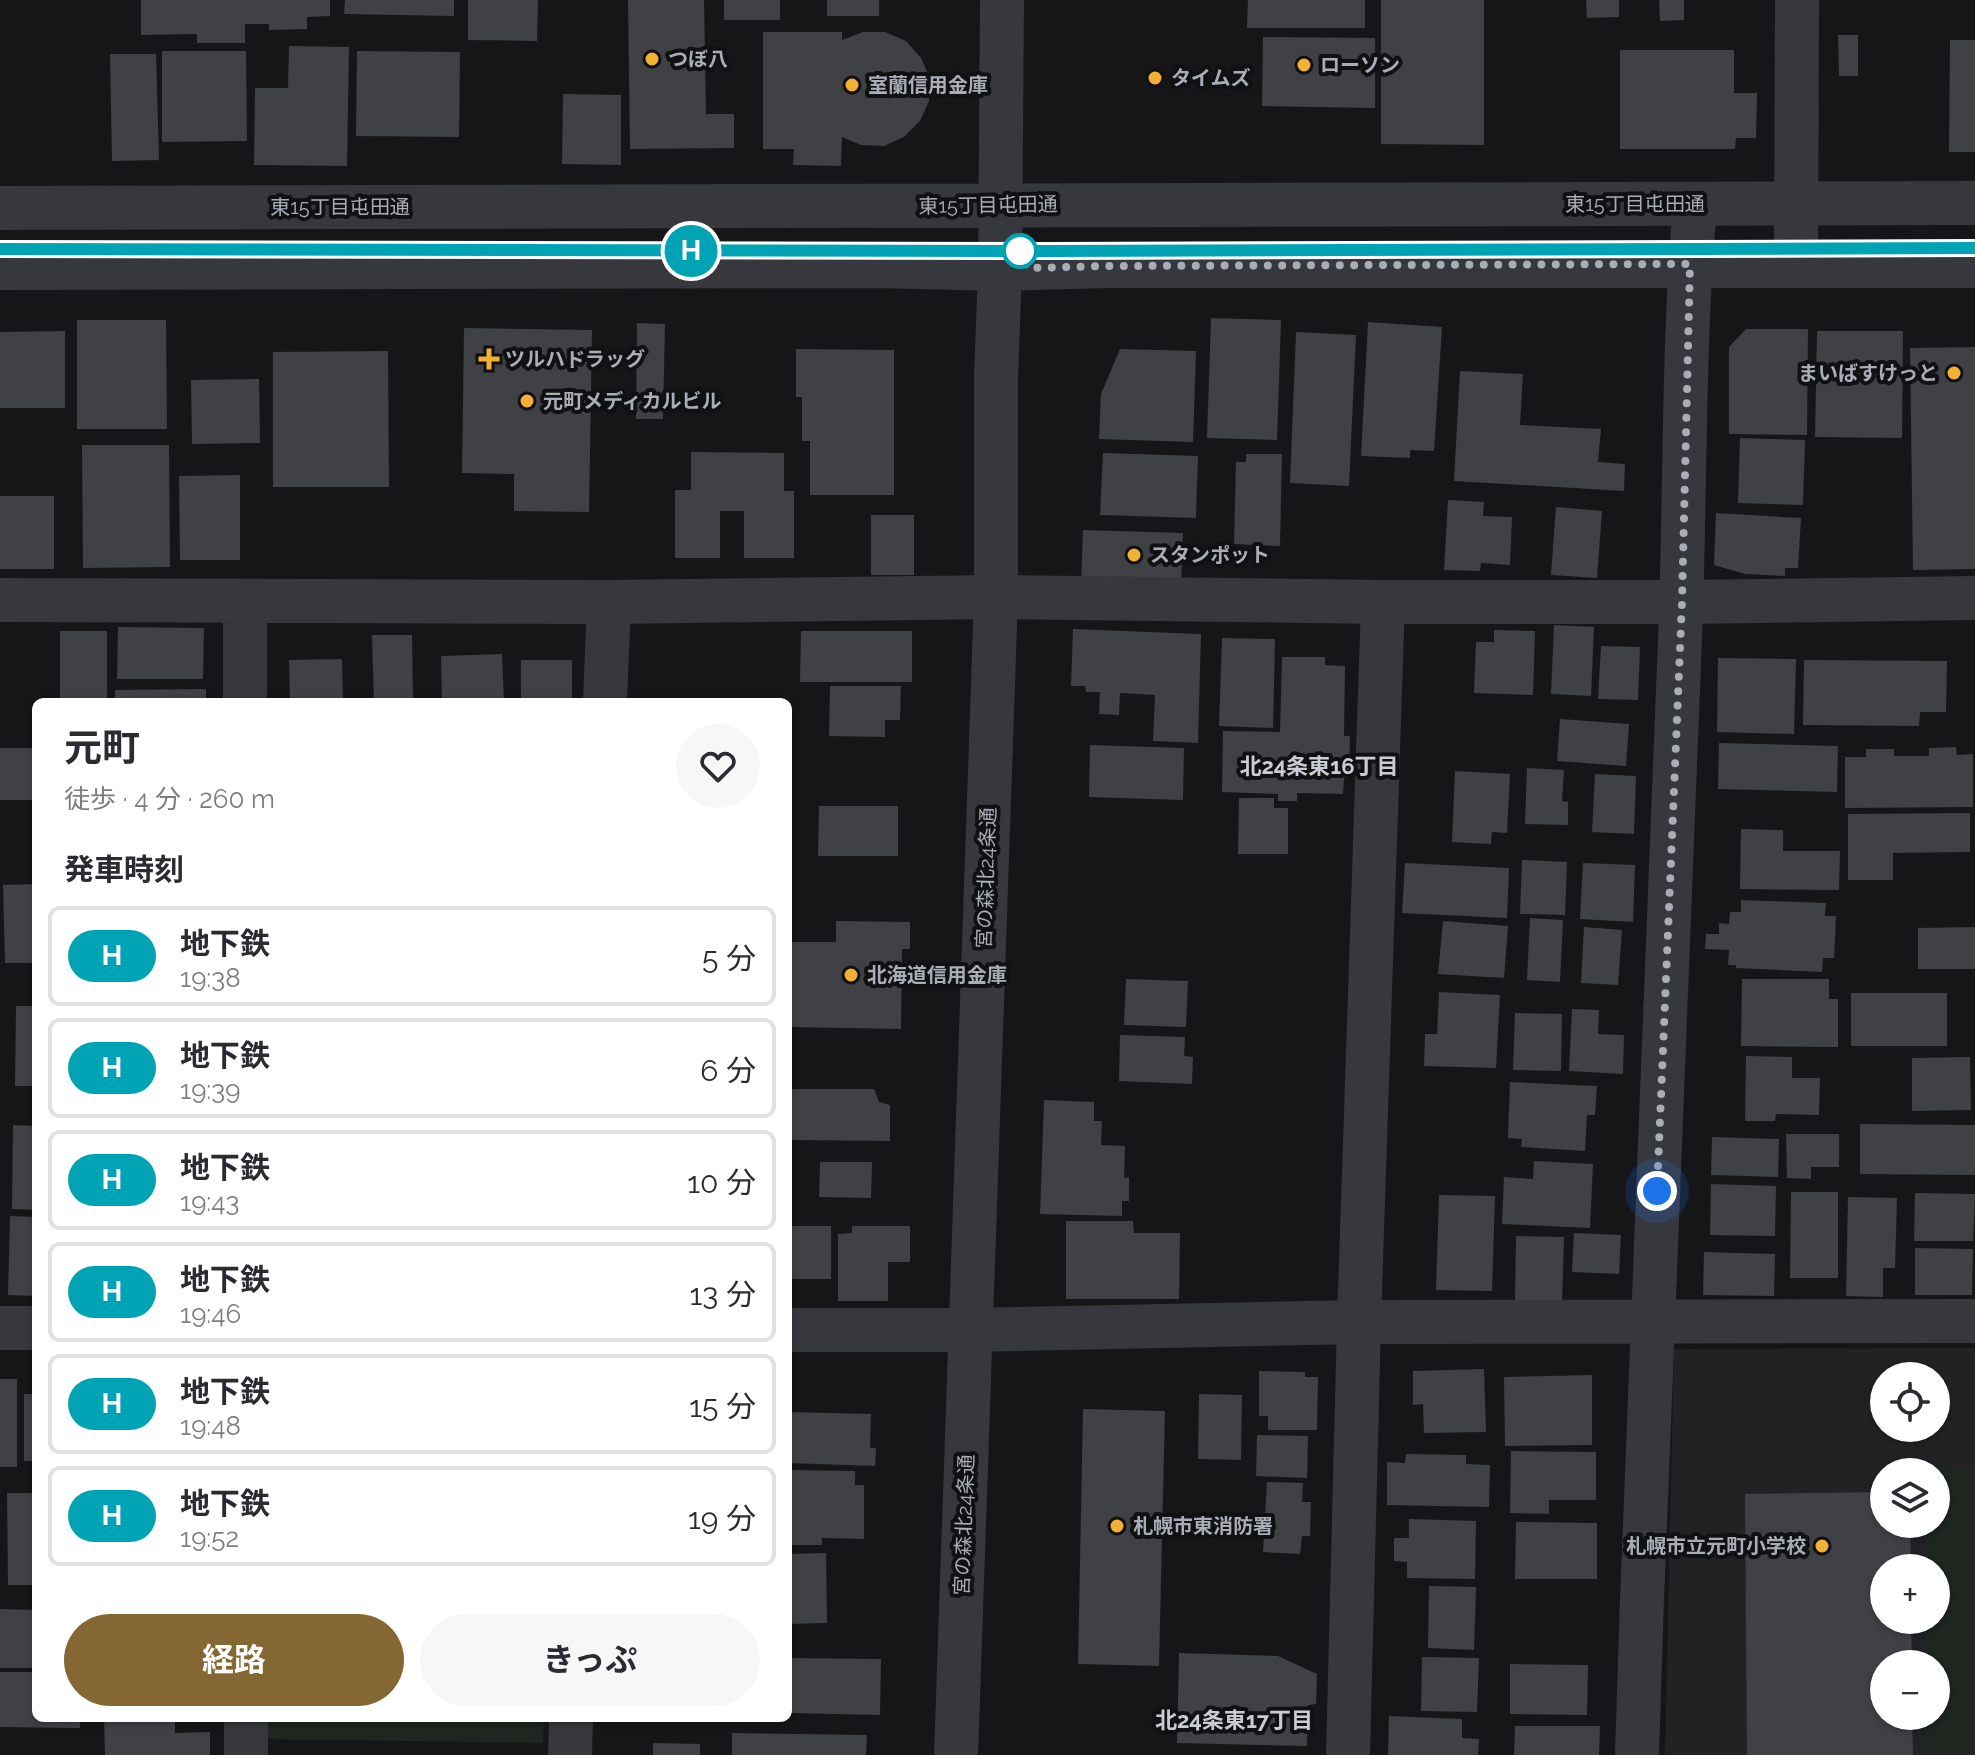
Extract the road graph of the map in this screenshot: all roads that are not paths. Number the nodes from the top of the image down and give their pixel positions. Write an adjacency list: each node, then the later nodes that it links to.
1 (1002, 0): 4 (street, 宮の森北24条通)
2 (1797, 0): 6 (street)
3 (1975, 203): 6 (street, 東15丁目屯田通)
4 (1001, 204): 5 (street, 東15丁目屯田通); 7 (street, 東15丁目屯田通); 12 (street, 宮の森北24条通)
5 (1695, 204): 6 (street, 東15丁目屯田通); 8 (street)
6 (1797, 204): 9 (street)
7 (0, 208)
8 (1690, 264): 9 (street); 12 (street); 19 (street)
9 (1796, 265): 10 (street)
10 (1975, 266)
11 (0, 268): 12 (street)
12 (1000, 269): 13 (street, 宮の森北24条通)
13 (996, 597): 17 (street); 18 (street); 28 (street, 宮の森北24条通)
14 (1975, 598): 19 (street)
15 (0, 600): 16 (street)
16 (245, 602): 17 (street); 20 (street)
17 (609, 602): 21 (street)
18 (1383, 602): 19 (street); 23 (street)
19 (1682, 602): 24 (street)
20 (245, 698)
21 (605, 698)
22 (1975, 1321): 24 (street)
23 (1359, 1322): 24 (street); 28 (street); 34 (street)
24 (1651, 1322): 35 (street)
25 (0, 1328): 26 (street)
26 (32, 1328)
27 (792, 1330): 28 (street)
28 (971, 1330): 33 (street, 宮の森北24条通)
29 (246, 1722): 31 (street)
30 (571, 1722): 32 (street)
31 (246, 1755)
32 (570, 1755)
33 (956, 1755)
34 (1348, 1755)
35 (1637, 1755)

